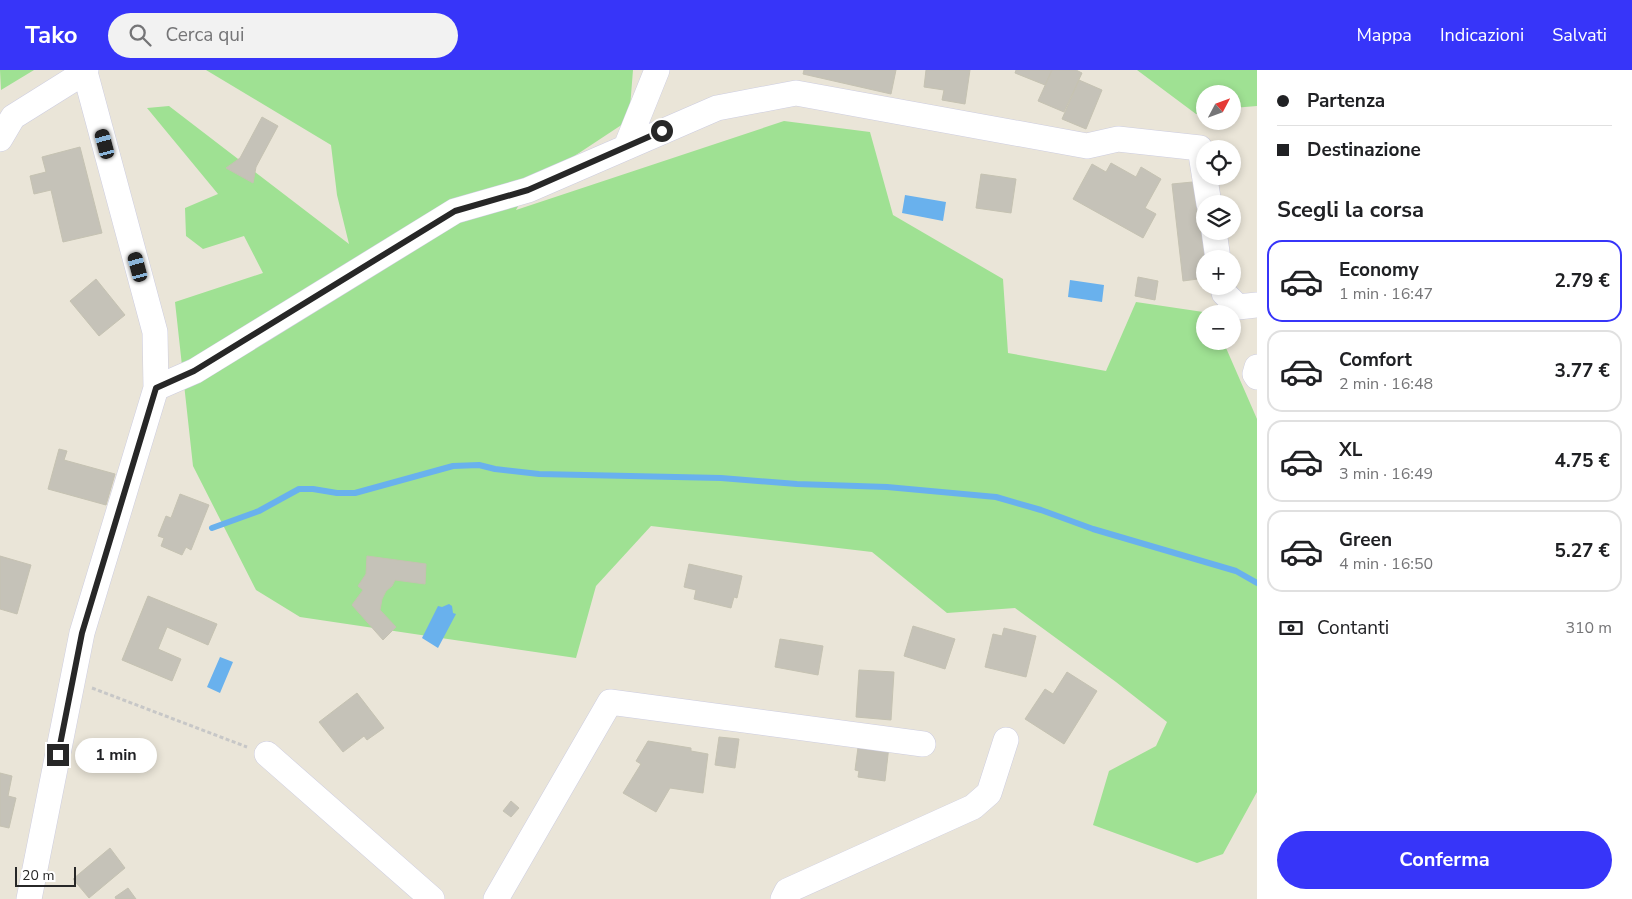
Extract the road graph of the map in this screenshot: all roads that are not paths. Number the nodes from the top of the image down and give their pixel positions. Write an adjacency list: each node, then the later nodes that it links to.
1 (657, 70): 4 (street)
2 (86, 71): 3 (street); 10 (street)
3 (0, 139)
4 (626, 147): 5 (street); 10 (street)
5 (1208, 195)
6 (1227, 295): 7 (street)
7 (1257, 305)
8 (1257, 367): 9 (street)
9 (1257, 378)
10 (156, 388): 14 (street)
11 (1006, 740): 17 (street)
12 (923, 744): 16 (street)
13 (267, 754): 15 (street)
14 (29, 899)
15 (432, 899)
16 (496, 899)
17 (783, 899)

